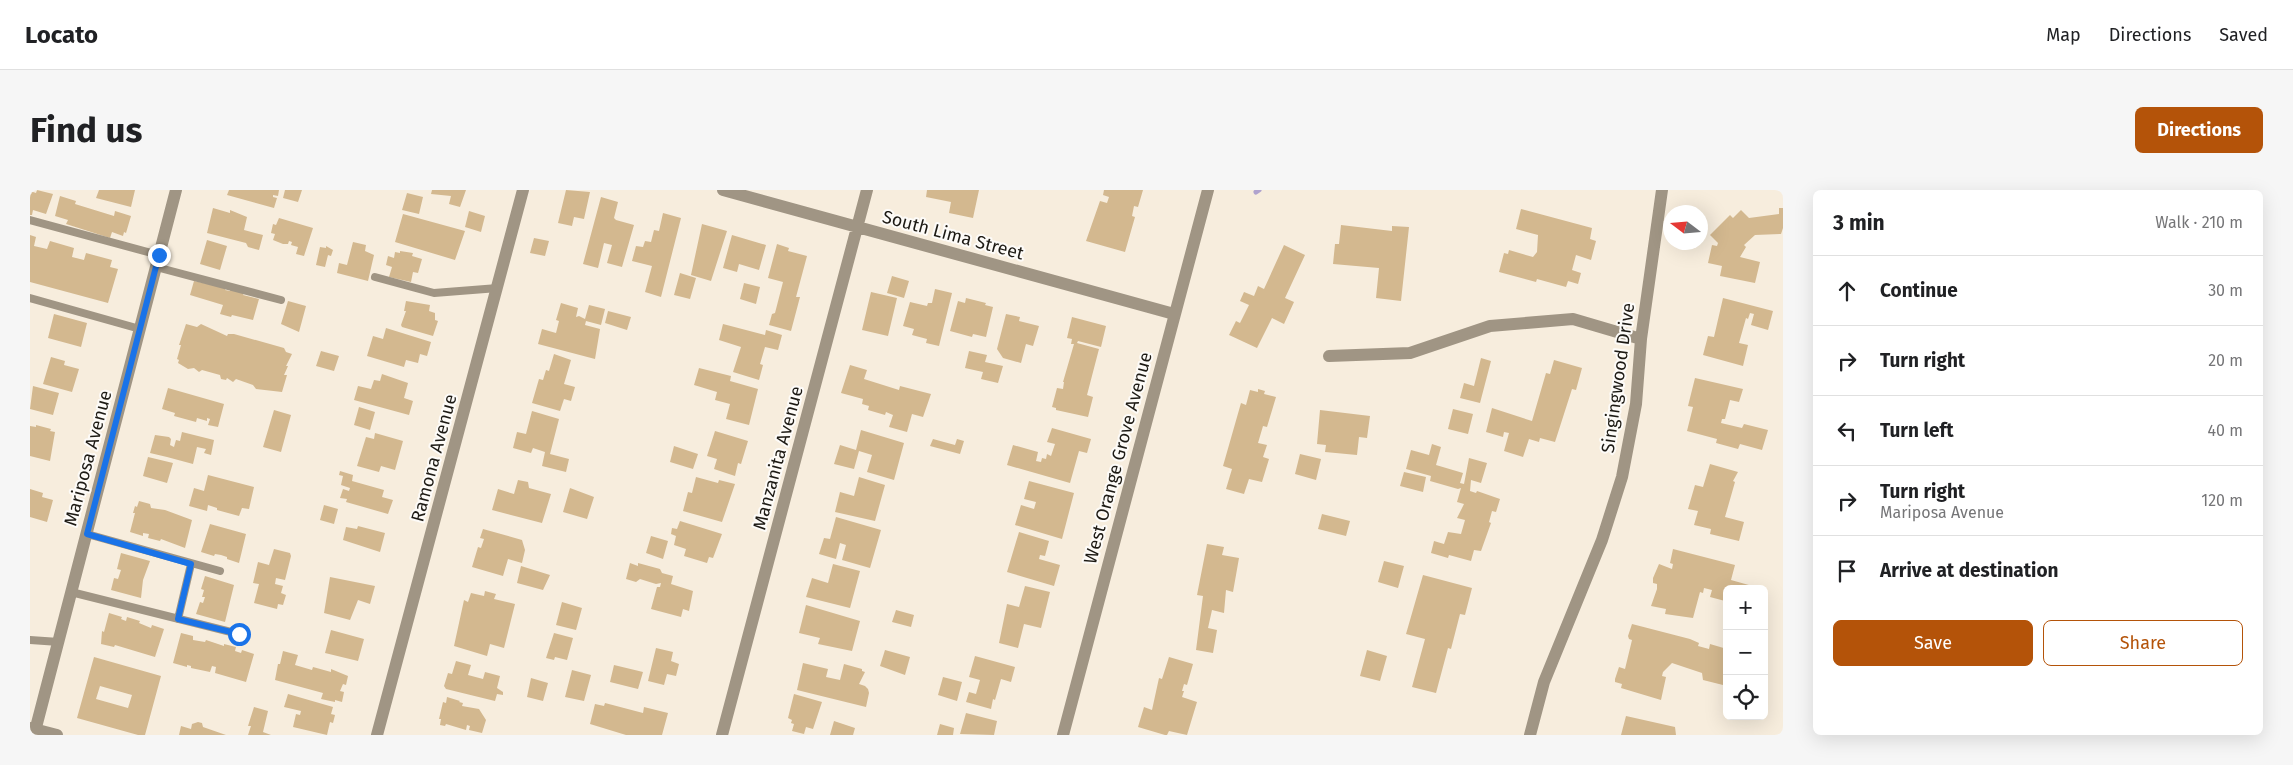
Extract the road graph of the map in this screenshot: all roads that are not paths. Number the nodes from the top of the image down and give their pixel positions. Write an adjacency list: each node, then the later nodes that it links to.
1 (176, 190): 9 (street, Mariposa Avenue)
2 (523, 190): 11 (street, Ramona Avenue)
3 (723, 190): 8 (street, South Lima Street)
4 (867, 190): 8 (street, Manzanita Avenue)
5 (1208, 190): 14 (street, West Orange Grove Avenue)
6 (1662, 190): 16 (street, Singingwood Drive)
7 (30, 220): 9 (lane)
8 (857, 227): 14 (street, South Lima Street); 29 (street, Manzanita Avenue)
9 (158, 261): 13 (lane); 15 (street, Mariposa Avenue)
10 (375, 278): 11 (lane)
11 (498, 288): 28 (street, Ramona Avenue)
12 (30, 298): 15 (lane)
13 (281, 300)
14 (1174, 314): 30 (street, West Orange Grove Avenue)
15 (140, 329): 18 (street, Mariposa Avenue)
16 (1641, 339): 17 (street); 31 (street, Singingwood Drive)
17 (1329, 356)
18 (87, 534): 19 (lane); 21 (street, Mariposa Avenue)
19 (191, 564): 20 (lane); 22 (lane)
20 (220, 571)
21 (71, 592): 22 (lane); 25 (street, Mariposa Avenue)
22 (178, 619): 23 (lane)
23 (239, 634)
24 (30, 640): 25 (lane)
25 (58, 642): 26 (street, Mariposa Avenue)
26 (34, 731): 27 (street)
27 (57, 735)
28 (377, 735)
29 (722, 735)
30 (1063, 735)
31 (1530, 735)

